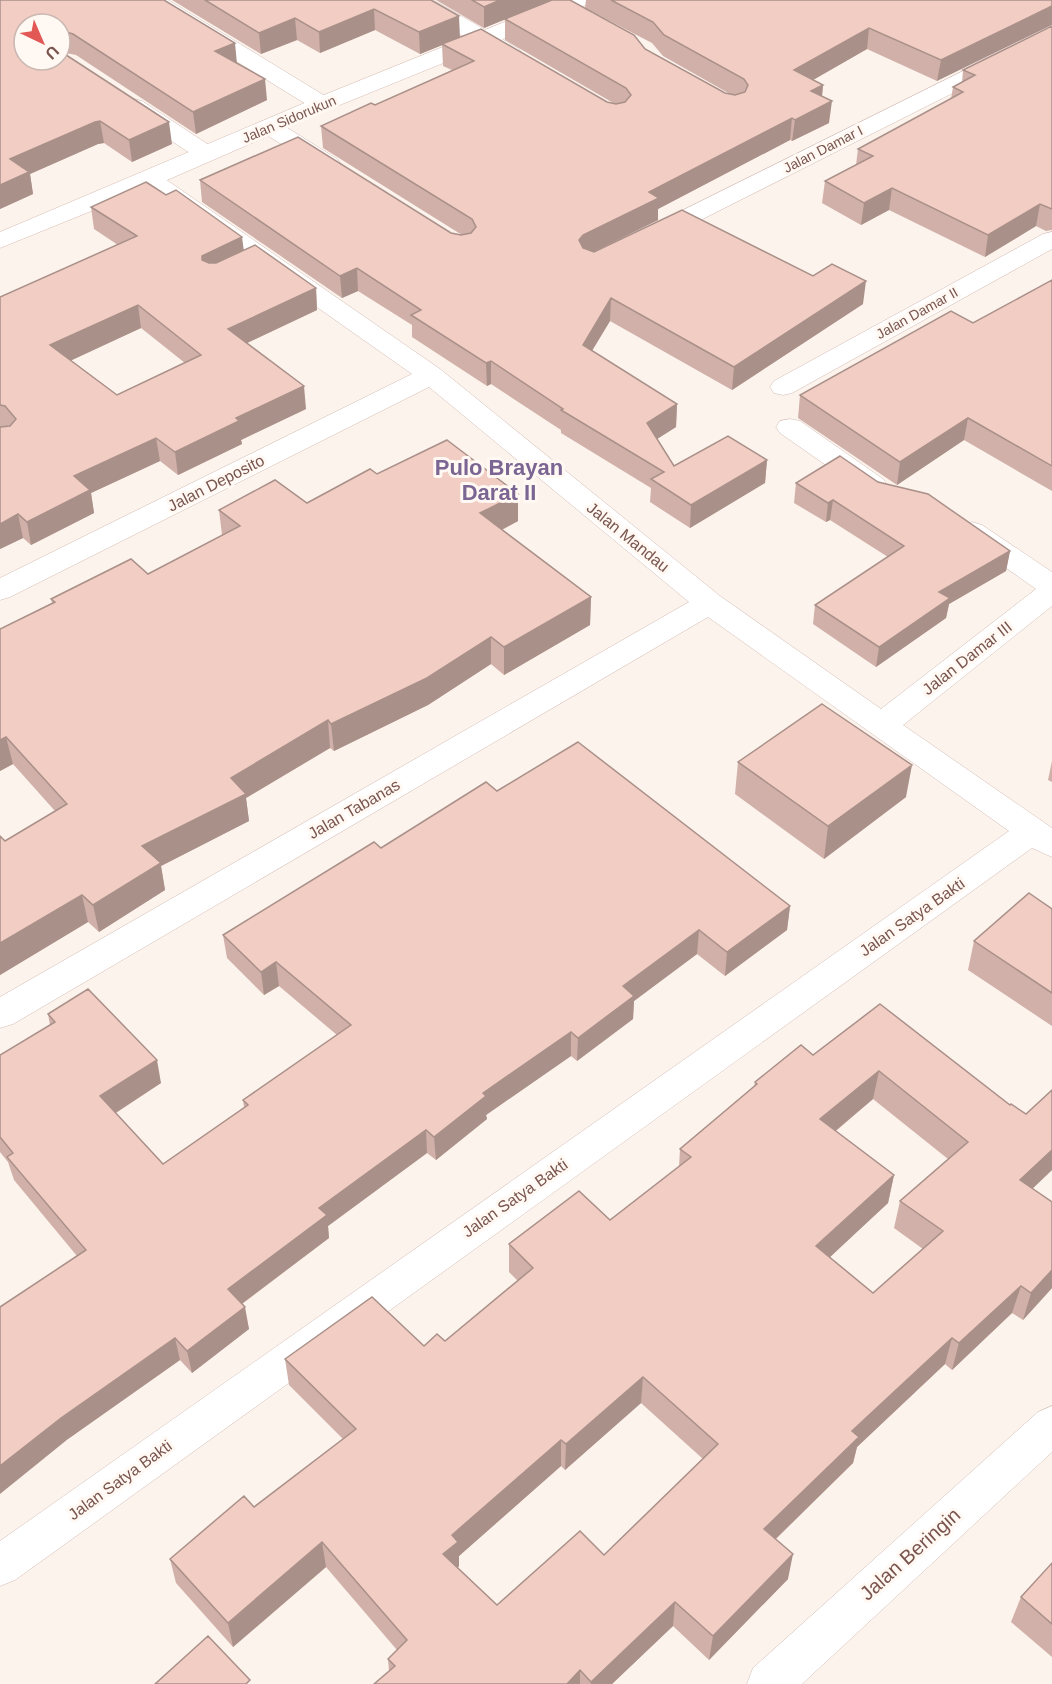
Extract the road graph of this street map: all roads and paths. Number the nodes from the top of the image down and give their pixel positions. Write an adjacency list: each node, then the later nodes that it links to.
1 (153, 0): 8 (street)
2 (417, 0): 5 (street)
3 (576, 8): 5 (street, Jalan Sidorukun)
4 (1052, 34): 15 (street, Jalan Damar I)
5 (486, 39): 6 (street); 8 (street, Jalan Sidorukun)
6 (526, 63)
7 (117, 95): 10 (street)
8 (322, 104): 9 (street, Jalan Sidorukun)
9 (270, 127): 10 (street, Jalan Sidorukun); 11 (street)
10 (207, 154): 12 (street, Jalan Sidorukun)
11 (350, 178)
12 (150, 179): 13 (street, Jalan Sidorukun); 16 (street, Jalan Mandau)
13 (0, 240)
14 (1052, 240): 17 (street, Jalan Damar II)
15 (635, 244)
16 (431, 375): 22 (street, Jalan Deposito); 24 (street, Jalan Mandau)
17 (783, 387)
18 (790, 427): 19 (street)
19 (898, 498)
20 (955, 519): 21 (street)
21 (1052, 586)
22 (0, 590)
23 (1052, 591): 25 (street, Jalan Damar III)
24 (709, 603): 25 (street, Jalan Mandau); 27 (street, Jalan Tabanas)
25 (882, 724): 26 (street, Jalan Mandau)
26 (1042, 838): 29 (street, Jalan Satya Bakti)
27 (0, 1014)
28 (1052, 1425): 30 (street, Jalan Beringin)
29 (0, 1566)
30 (769, 1684)

